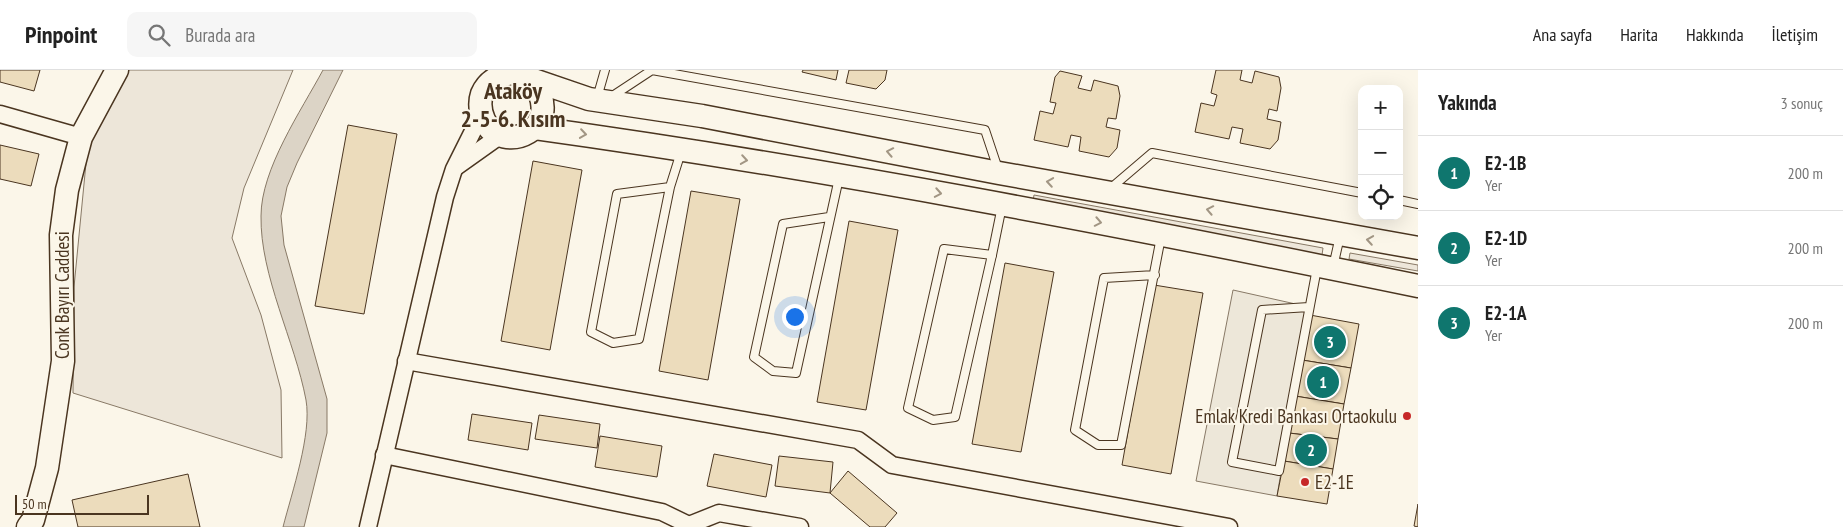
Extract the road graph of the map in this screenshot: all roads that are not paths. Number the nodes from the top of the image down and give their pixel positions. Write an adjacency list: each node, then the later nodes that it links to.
1 (117, 70): 11 (street, Conk Bayırı Caddesi)
2 (605, 70): 5 (lane)
3 (492, 75): 4 (street); 7 (street)
4 (523, 75): 5 (street); 9 (street)
5 (600, 101): 8 (street); 14 (lane)
6 (0, 114): 11 (street)
7 (481, 115): 10 (street); 13 (street)
8 (702, 116): 12 (street); 14 (street, one-way to 8)
9 (535, 128): 10 (street); 12 (street, one-way to 12)
10 (501, 135): 13 (street)
11 (81, 137): 34 (street, Conk Bayırı Caddesi)
12 (689, 150): 15 (street, one-way to 15); 16 (lane)
13 (454, 169): 31 (street)
14 (1006, 174): 17 (street, one-way to 14); 21 (street)
15 (839, 176): 21 (street, one-way to 21); 22 (lane)
16 (670, 187): 16 (lane)
17 (1108, 191): 18 (lane); 23 (street, one-way to 17)
18 (1358, 192)
19 (1403, 201): 20 (lane)
20 (1418, 204)
21 (1013, 206): 24 (street, one-way to 24); 26 (lane)
22 (829, 216): 22 (lane)
23 (1340, 234): 25 (street, one-way to 23); 27 (lane)
24 (1162, 235): 27 (street); 28 (lane)
25 (1418, 248)
26 (992, 255): 26 (lane)
27 (1325, 267): 29 (street); 30 (lane)
28 (1154, 275): 28 (lane)
29 (1418, 286)
30 (1309, 307): 30 (lane)
31 (406, 361): 32 (street); 37 (street)
32 (384, 455): 33 (street); 35 (street)
33 (691, 526): 36 (street)
34 (28, 527)
35 (368, 527)
36 (800, 527)
37 (1229, 527)

